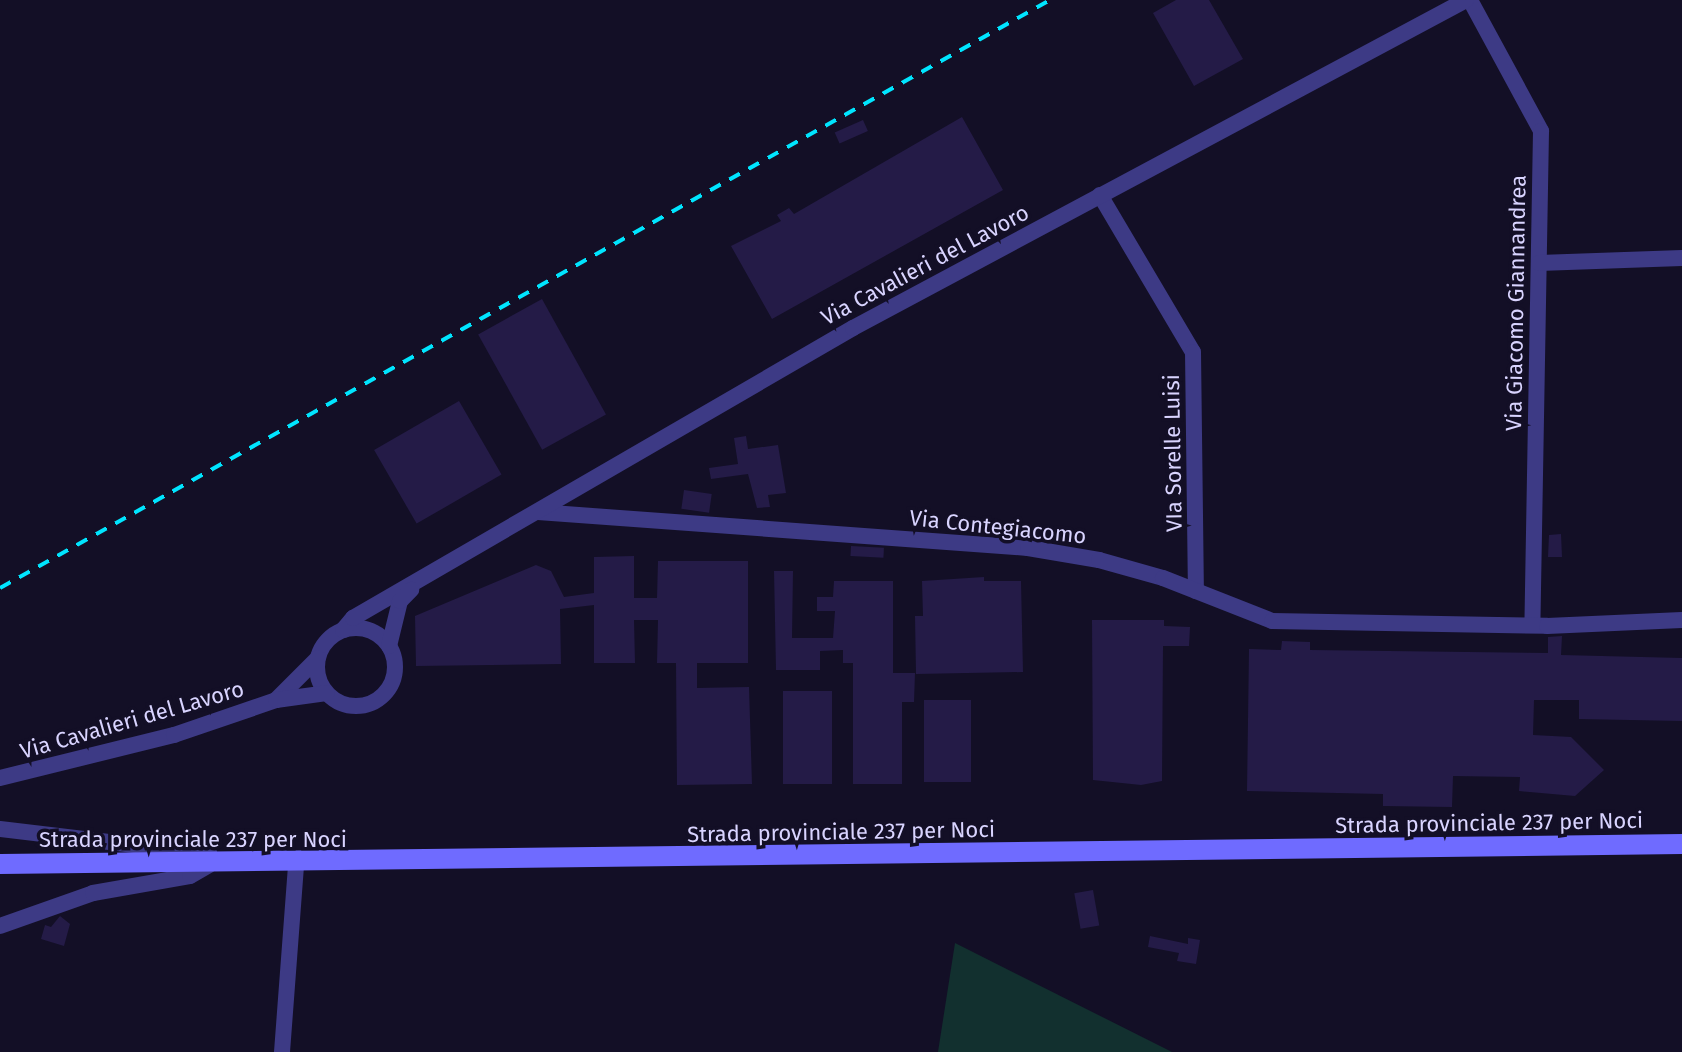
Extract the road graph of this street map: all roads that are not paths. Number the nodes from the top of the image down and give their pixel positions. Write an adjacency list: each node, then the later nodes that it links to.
1 (1468, 0): 2 (street, Via Cavalieri del Lavoro); 4 (street, Via Giacomo Giannandrea)
2 (1100, 195): 5 (street, Via Cavalieri del Lavoro); 7 (street, VIa Sorelle Luisi)
3 (1682, 258): 4 (street)
4 (1539, 263): 9 (street, Via Giacomo Giannandrea)
5 (538, 512): 6 (street, Via Cavalieri del Lavoro); 7 (street, Via Contegiacomo)
6 (415, 586): 10 (street, Via Cavalieri del Lavoro); 11 (street, Via Cavalieri del Lavoro)
7 (1196, 591): 9 (street, Via Contegiacomo)
8 (1682, 620): 9 (street, Via Contegiacomo)
9 (1532, 625)
10 (343, 630): 11 (street); 12 (street, Via Cavalieri del Lavoro)
11 (389, 646): 13 (street, Via Cavalieri del Lavoro)
12 (318, 658): 13 (street); 14 (street, Via Cavalieri del Lavoro)
13 (327, 693): 14 (street)
14 (276, 700): 15 (street, Via Cavalieri del Lavoro)
15 (3, 780)
16 (0, 829): 21 (street)
17 (1682, 844): 19 (main road, Strada provinciale 237 per Noci)
18 (0, 864): 20 (main road, Strada provinciale 237 per Noci)
19 (296, 864): 21 (main road, Strada provinciale 237 per Noci); 23 (street)
20 (209, 865): 21 (main road, Strada provinciale 237 per Noci); 22 (street)
21 (250, 865)
22 (0, 926)
23 (282, 1052)

